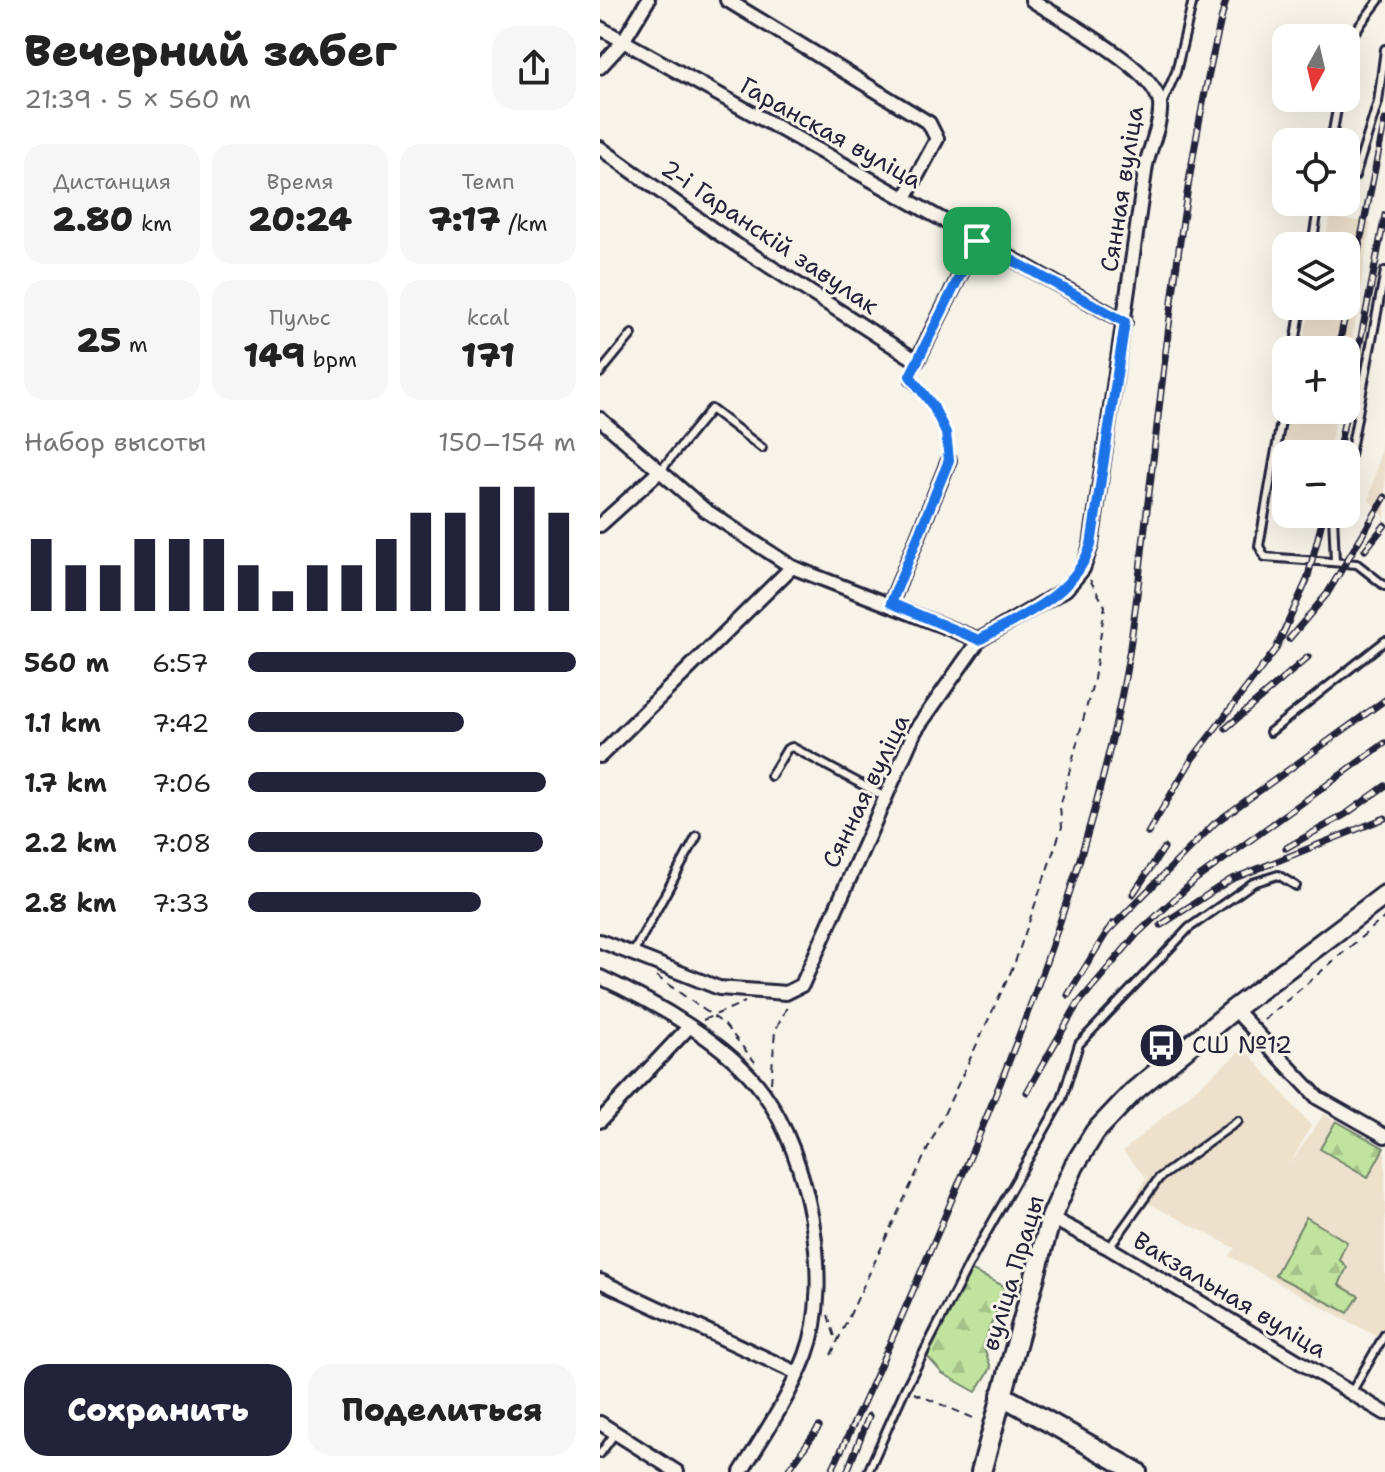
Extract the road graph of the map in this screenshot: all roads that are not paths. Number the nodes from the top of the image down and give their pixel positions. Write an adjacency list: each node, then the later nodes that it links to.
1 (648, 0): 8 (street)
2 (727, 0): 14 (street)
3 (1032, 0): 11 (street, Сянная вуліца)
4 (1193, 0): 11 (lane)
5 (1379, 0): 6 (lane)
6 (1360, 25)
7 (600, 28): 8 (street, Гаранская вуліца)
8 (622, 43): 10 (street); 14 (street, Гаранская вуліца)
9 (1385, 49): 13 (lane)
10 (600, 67)
11 (1160, 107): 17 (street, Сянная вуліца)
12 (600, 148): 19 (street, 2-і Гаранскій завулак)
13 (1360, 160)
14 (905, 198): 15 (street, Гаранская вуліца)
15 (977, 241): 17 (street, Гаранская вуліца); 19 (street)
16 (1385, 271): 24 (lane)
17 (1125, 322): 34 (street, Сянная вуліца)
18 (632, 334): 20 (lane)
19 (917, 361): 21 (lane)
20 (600, 373)
21 (923, 393)
22 (600, 419): 27 (street)
23 (1281, 424): 30 (lane)
24 (1353, 440)
25 (762, 448): 27 (lane)
26 (949, 460): 33 (street)
27 (661, 470): 28 (street); 31 (street)
28 (600, 525)
29 (1334, 528): 30 (lane)
30 (1335, 562): 32 (lane)
31 (792, 567): 33 (street); 37 (street)
32 (1385, 586)
33 (891, 603): 34 (street)
34 (979, 640): 39 (street, Сянная вуліца)
35 (1385, 641): 36 (lane)
36 (1270, 732)
37 (600, 756)
38 (771, 776): 39 (lane)
39 (885, 797): 44 (street, Сянная вуліца)
40 (697, 836): 44 (lane)
41 (1296, 886): 64 (lane)
42 (1385, 895): 46 (main road, вуліца Працы)
43 (600, 941): 44 (street, Сянная вуліца)
44 (631, 955)
45 (600, 977): 47 (street)
46 (1234, 1009): 50 (street); 51 (main road, вуліца Працы)
47 (688, 1028): 48 (street); 55 (street)
48 (600, 1121)
49 (1238, 1121): 52 (lane)
50 (1385, 1136)
51 (1051, 1218): 52 (street, Вакзальная вуліца); 57 (main road, вуліца Працы)
52 (1109, 1248): 56 (street, Вакзальная вуліца)
53 (600, 1281): 55 (street)
54 (1385, 1334): 56 (lane)
55 (797, 1373): 63 (street)
56 (1351, 1393): 58 (street, Вакзальная вуліца)
57 (1001, 1395): 65 (main road, вуліца Працы); 66 (main road)
58 (1385, 1413)
59 (600, 1423): 60 (street)
60 (616, 1432): 61 (lane); 62 (street)
61 (600, 1454)
62 (677, 1472)
63 (741, 1472)
64 (868, 1472)
65 (981, 1472)
66 (1137, 1472)

